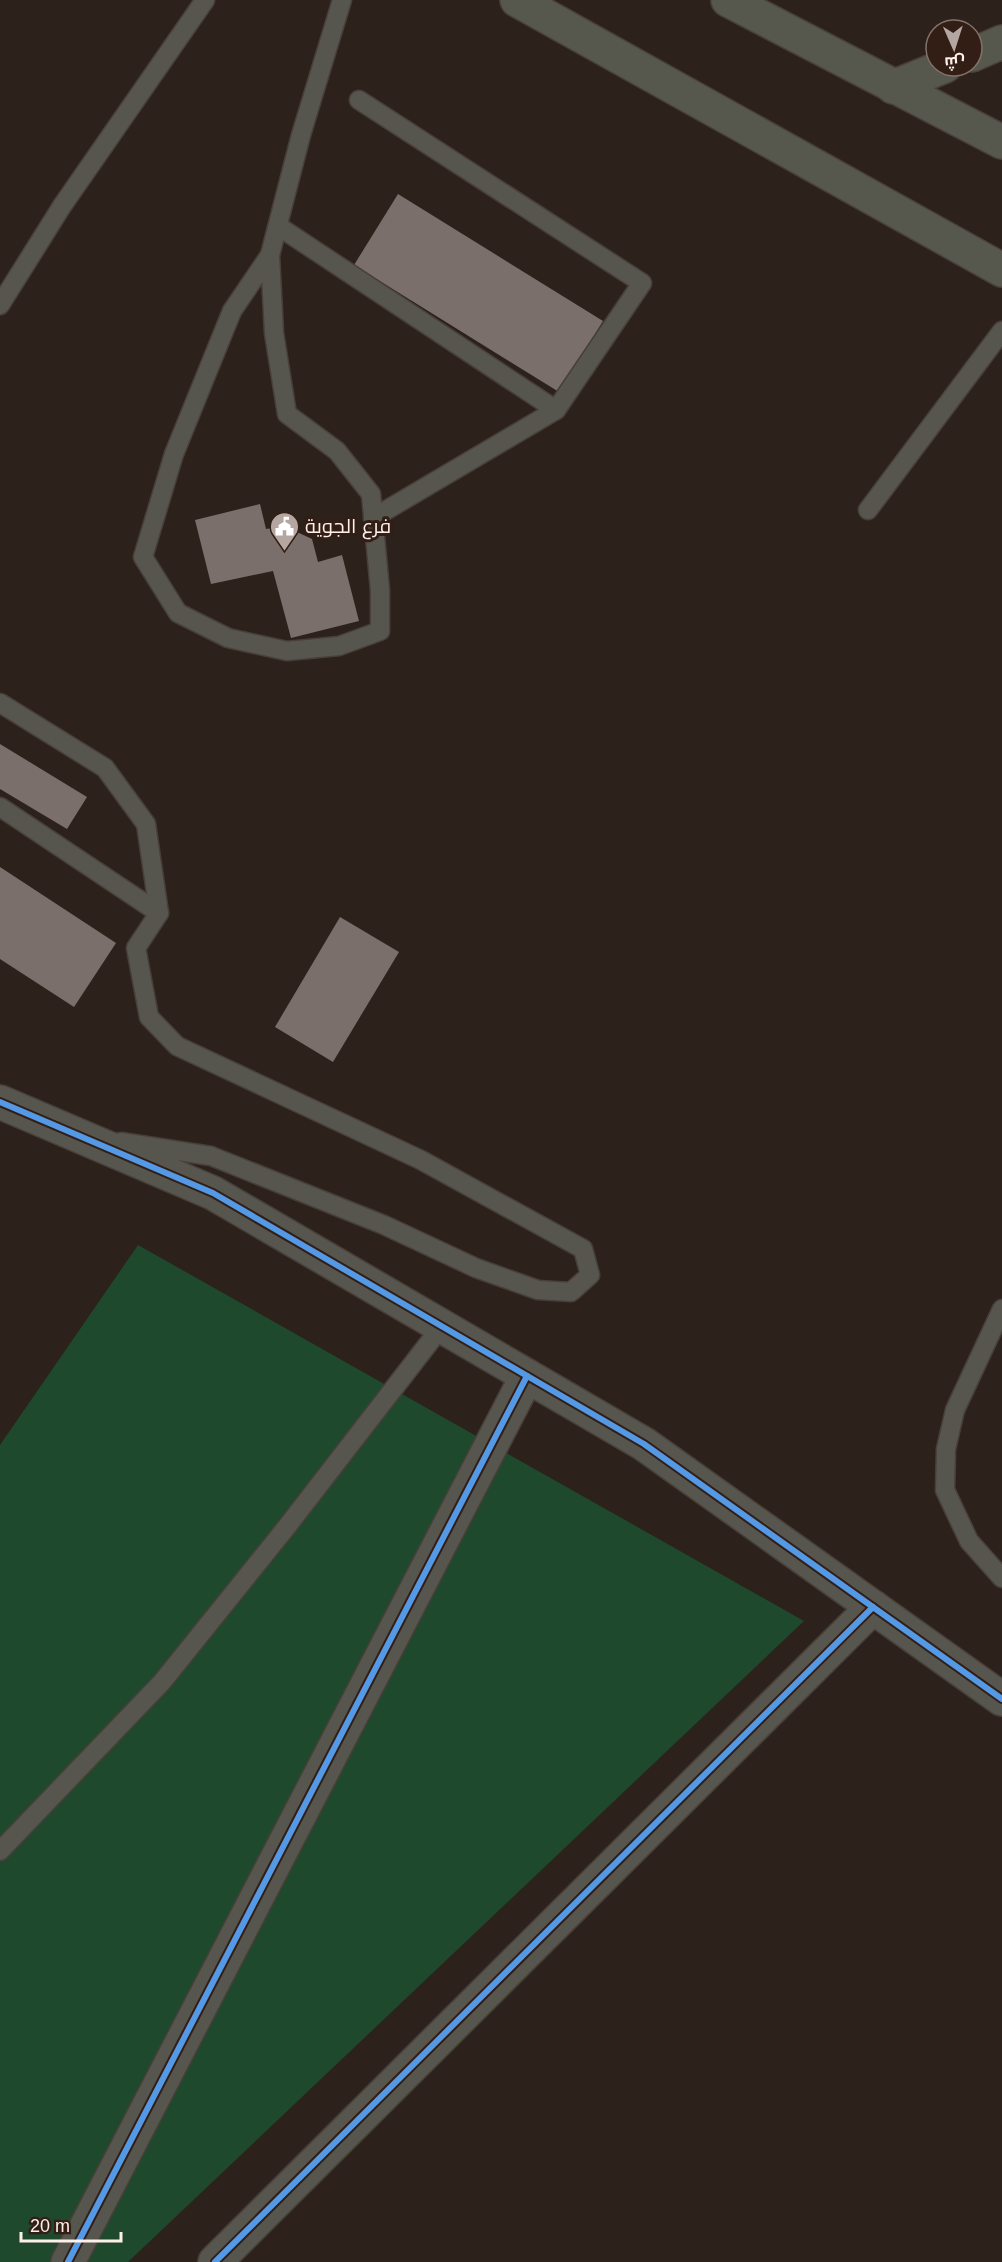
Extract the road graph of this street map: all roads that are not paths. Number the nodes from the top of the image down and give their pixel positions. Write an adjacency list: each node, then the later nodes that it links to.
1 (205, 0): 14 (lane)
2 (342, 0): 11 (lane)
3 (516, 0): 13 (main road)
4 (728, 0): 8 (main road)
5 (1002, 42): 6 (main road)
6 (984, 50)
7 (924, 74): 8 (main road)
8 (893, 87): 10 (main road)
9 (359, 100): 16 (lane)
10 (1002, 142)
11 (278, 226): 12 (lane); 16 (lane)
12 (270, 255): 18 (lane); 18 (lane)
13 (1002, 270)
14 (0, 305)
15 (1002, 331): 17 (lane)
16 (556, 410): 18 (lane)
17 (868, 510)
18 (373, 518)
19 (0, 703): 21 (lane)
20 (0, 807): 21 (lane)
21 (159, 913): 23 (lane)
22 (0, 1102): 23 (street)
23 (81, 1136): 25 (street)
24 (1002, 1309): 27 (lane)
25 (442, 1326): 26 (street); 30 (lane)
26 (527, 1376): 28 (street); 31 (street)
27 (1002, 1578)
28 (873, 1607): 29 (street); 32 (street)
29 (1002, 1699)
30 (0, 1851)
31 (68, 2262)
32 (215, 2262)

